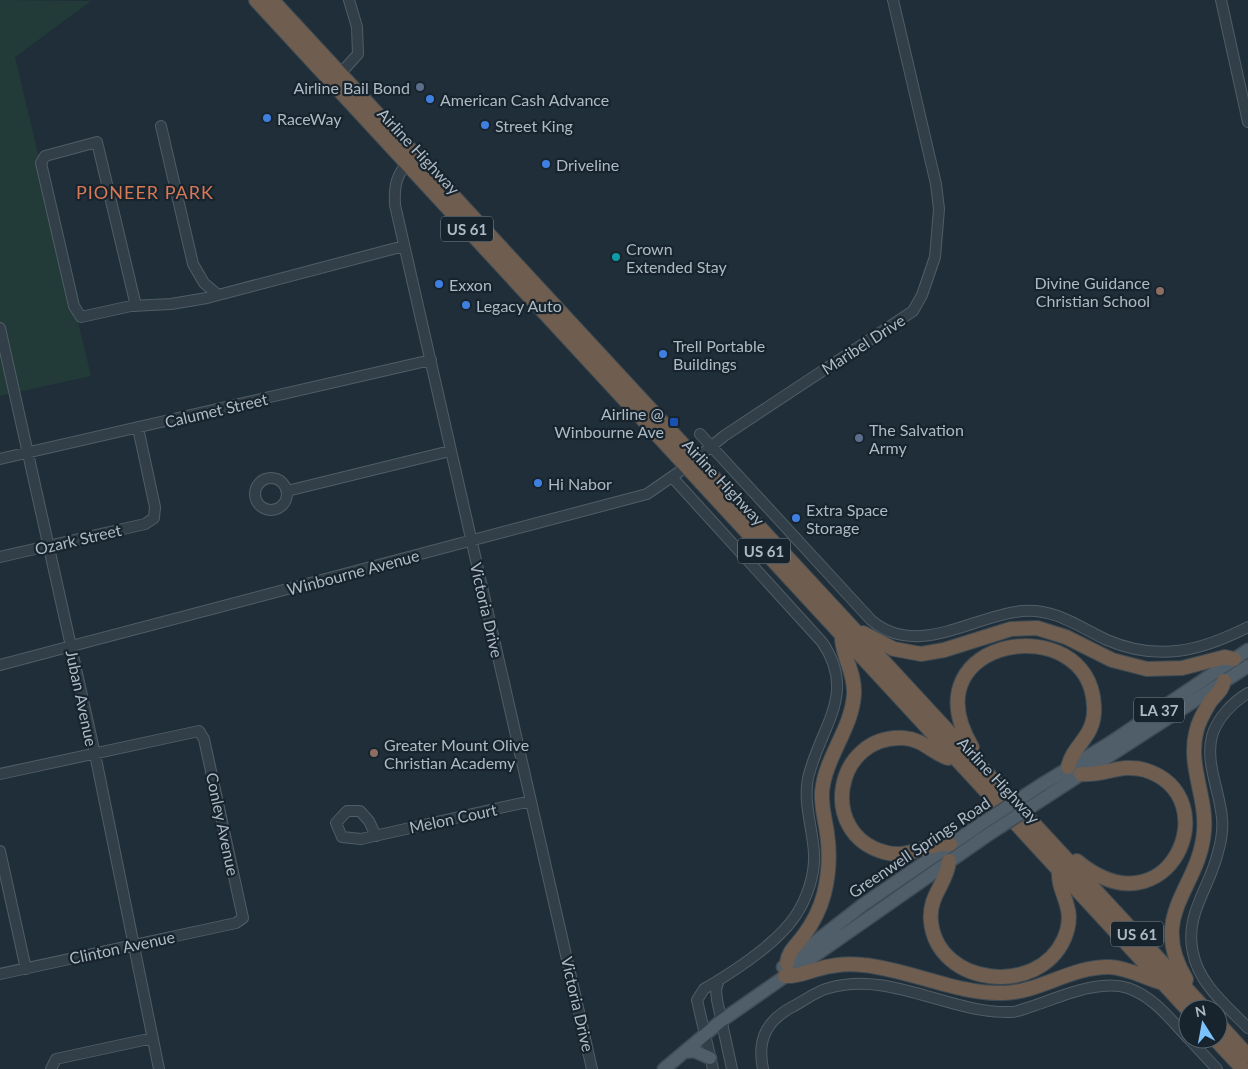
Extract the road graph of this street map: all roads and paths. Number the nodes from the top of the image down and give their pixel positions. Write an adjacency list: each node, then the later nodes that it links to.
1 (256, 0): 6 (highway, Airline Highway / US 61)
2 (272, 0): 6 (highway, Airline Highway / US 61)
3 (349, 0): 6 (street)
4 (892, 0): 17 (street, Maribel Drive)
5 (1221, 0): 7 (street)
6 (335, 77): 9 (highway, Airline Highway / US 61)
7 (1248, 122)
8 (160, 126): 11 (street)
9 (411, 160): 10 (street, Victoria Drive); 21 (highway, Airline Highway / US 61)
10 (404, 246): 11 (street); 14 (street, Victoria Drive)
11 (218, 295): 12 (street)
12 (136, 306): 12 (street)
13 (0, 328): 19 (street, Juban Avenue)
14 (431, 360): 15 (street, Calumet Street); 18 (street, Victoria Drive)
15 (138, 428): 19 (street, Calumet Street); 25 (street, Ozark Street)
16 (700, 434): 17 (street, Airline Highway)
17 (711, 446): 21 (street, Maribel Drive); 27 (street, Airline Highway)
18 (450, 450): 23 (street); 24 (street, Victoria Drive)
19 (28, 453): 20 (street, Calumet Street); 25 (street, Juban Avenue)
20 (0, 460)
21 (692, 463): 22 (street, Winbourne Avenue); 28 (highway, Airline Highway / US 61); 29 (highway, Airline Highway / US 61)
22 (672, 477): 24 (street, Winbourne Avenue); 55 (street)
23 (287, 491)
24 (471, 542): 30 (street, Winbourne Avenue); 43 (street, Victoria Drive)
25 (50, 546): 26 (street, Ozark Street); 30 (street, Juban Avenue)
26 (0, 557)
27 (1248, 627)
28 (858, 633): 32 (highway); 38 (highway, Airline Highway / US 61)
29 (842, 635): 39 (highway, Airline Highway / US 61); 53 (highway)
30 (71, 646): 33 (street, Winbourne Avenue); 37 (street, Juban Avenue)
31 (1248, 650): 32 (main road, Greenwell Springs Road / LA 37)
32 (1234, 659): 40 (main road, Greenwell Springs Road / LA 37)
33 (0, 665)
34 (1248, 666): 35 (main road, Greenwell Springs Road / LA 37)
35 (1224, 681): 42 (main road, Greenwell Springs Road / LA 37); 57 (highway)
36 (1248, 693): 62 (street)
37 (95, 754): 41 (street); 50 (street, Conley Avenue); 51 (street, Juban Avenue)
38 (970, 754): 40 (highway); 49 (highway, Airline Highway / US 61)
39 (955, 758): 46 (highway); 49 (highway, Airline Highway / US 61)
40 (1068, 767): 44 (main road, Greenwell Springs Road / LA 37, bridge)
41 (0, 774)
42 (1081, 774): 44 (main road, Greenwell Springs Road / LA 37, bridge); 49 (highway)
43 (531, 801): 45 (street, Melon Court); 73 (street, Victoria Drive)
44 (984, 830): 46 (main road, Greenwell Springs Road / LA 37); 48 (main road, Greenwell Springs Road / LA 37)
45 (376, 836)
46 (950, 844): 53 (main road, Greenwell Springs Road / LA 37)
47 (0, 851): 52 (street)
48 (949, 861): 49 (highway); 53 (main road, Greenwell Springs Road / LA 37)
49 (1063, 865): 56 (highway, Airline Highway / US 61); 57 (highway, Airline Highway / US 61)
50 (244, 918): 51 (street, Clinton Avenue)
51 (132, 944): 52 (street, Clinton Avenue); 65 (street, Juban Avenue)
52 (26, 968): 54 (street, Clinton Avenue)
53 (786, 970): 56 (highway); 60 (main road, Greenwell Springs Road / LA 37)
54 (0, 974)
55 (719, 980): 60 (street); 63 (street)
56 (1163, 983): 58 (highway, Airline Highway / US 61)
57 (1184, 986): 59 (highway, Airline Highway / US 61)
58 (1178, 999)
59 (1196, 999)
60 (721, 1021): 63 (main road, Greenwell Springs Road / LA 37); 75 (street)
61 (1178, 1028): 76 (street)
62 (1248, 1028)
63 (705, 1034): 68 (main road, Greenwell Springs Road); 70 (street)
64 (1228, 1034): 69 (highway)
65 (153, 1038): 71 (street); 72 (street, Juban Avenue)
66 (1198, 1049): 77 (street)
67 (1224, 1049): 78 (highway)
68 (684, 1052): 70 (main road); 74 (main road, Greenwell Springs Road)
69 (1248, 1056)
70 (712, 1064)
71 (51, 1069)
72 (159, 1069)
73 (592, 1069)
74 (664, 1069)
75 (732, 1069)
76 (763, 1069)
77 (1217, 1069)
78 (1243, 1069)

